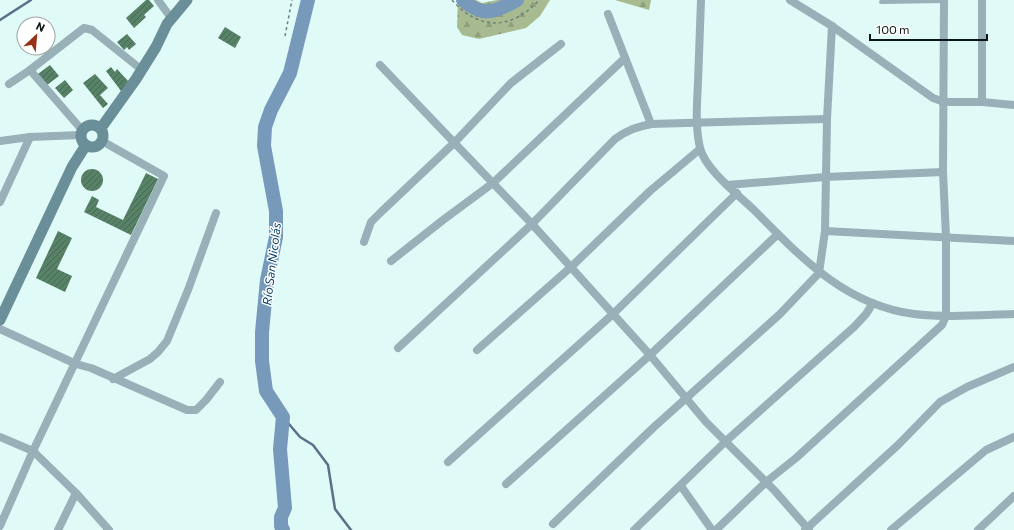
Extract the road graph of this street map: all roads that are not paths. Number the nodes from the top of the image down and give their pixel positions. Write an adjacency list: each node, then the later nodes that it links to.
1 (158, 0): 9 (street)
2 (187, 0): 9 (street)
3 (701, 0): 21 (street)
4 (790, 0): 10 (street)
5 (982, 0): 18 (street)
6 (944, 1): 7 (lane); 17 (street)
7 (881, 2)
8 (608, 14): 12 (street)
9 (171, 18): 15 (street)
10 (832, 26): 17 (street); 20 (street)
11 (561, 44): 28 (street)
12 (625, 58): 22 (street); 32 (street)
13 (380, 65): 28 (street)
14 (30, 70): 15 (street); 16 (street); 25 (street)
15 (142, 70): 23 (street)
16 (9, 84)
17 (944, 102): 18 (street); 30 (street)
18 (982, 102): 19 (street)
19 (1014, 106)
20 (827, 120): 21 (street); 31 (street)
21 (696, 122): 22 (street); 29 (street)
22 (651, 124): 37 (street)
23 (100, 128): 25 (street); 27 (street)
24 (30, 137): 25 (street); 26 (street); 35 (street)
25 (83, 137): 27 (street); 50 (street)
26 (0, 141)
27 (102, 141): 55 (street)
28 (454, 143): 32 (street); 42 (street)
29 (700, 149): 33 (street); 44 (street)
30 (943, 172): 31 (street); 40 (street)
31 (825, 177): 33 (street); 38 (street)
32 (493, 183): 37 (street); 43 (street)
33 (728, 185): 34 (street)
34 (737, 193): 39 (street); 47 (street)
35 (0, 202)
36 (216, 213): 57 (street)
37 (532, 224): 44 (street); 52 (street)
38 (825, 231): 40 (street); 45 (street)
39 (778, 234): 45 (street); 54 (street)
40 (946, 237): 41 (street); 49 (street)
41 (1014, 241)
42 (364, 242)
43 (392, 262)
44 (571, 267): 47 (street); 53 (street)
45 (819, 272): 46 (street); 59 (street)
46 (873, 303): 49 (street); 62 (street)
47 (613, 314): 54 (street); 64 (street)
48 (1014, 314): 49 (street)
49 (946, 316): 65 (street)
50 (0, 320)
51 (0, 329): 55 (street)
52 (398, 348)
53 (477, 350)
54 (650, 355): 59 (street); 66 (street)
55 (76, 364): 57 (street); 63 (street)
56 (1014, 366): 72 (street)
57 (113, 379): 58 (street)
58 (220, 382)
59 (687, 399): 62 (street); 70 (street)
60 (0, 437): 63 (street)
61 (1014, 437): 78 (street)
62 (726, 441): 65 (street); 67 (street)
63 (32, 452): 68 (street); 71 (street)
64 (448, 462)
65 (766, 482): 72 (street); 77 (street)
66 (506, 484)
67 (681, 486): 75 (street); 76 (street)
68 (76, 493): 73 (street); 74 (street)
69 (1014, 496): 79 (street)
70 (553, 524)
71 (0, 526)
72 (807, 529)
73 (58, 530)
74 (109, 530)
75 (634, 530)
76 (712, 530)
77 (716, 530)
78 (891, 530)
79 (978, 530)

